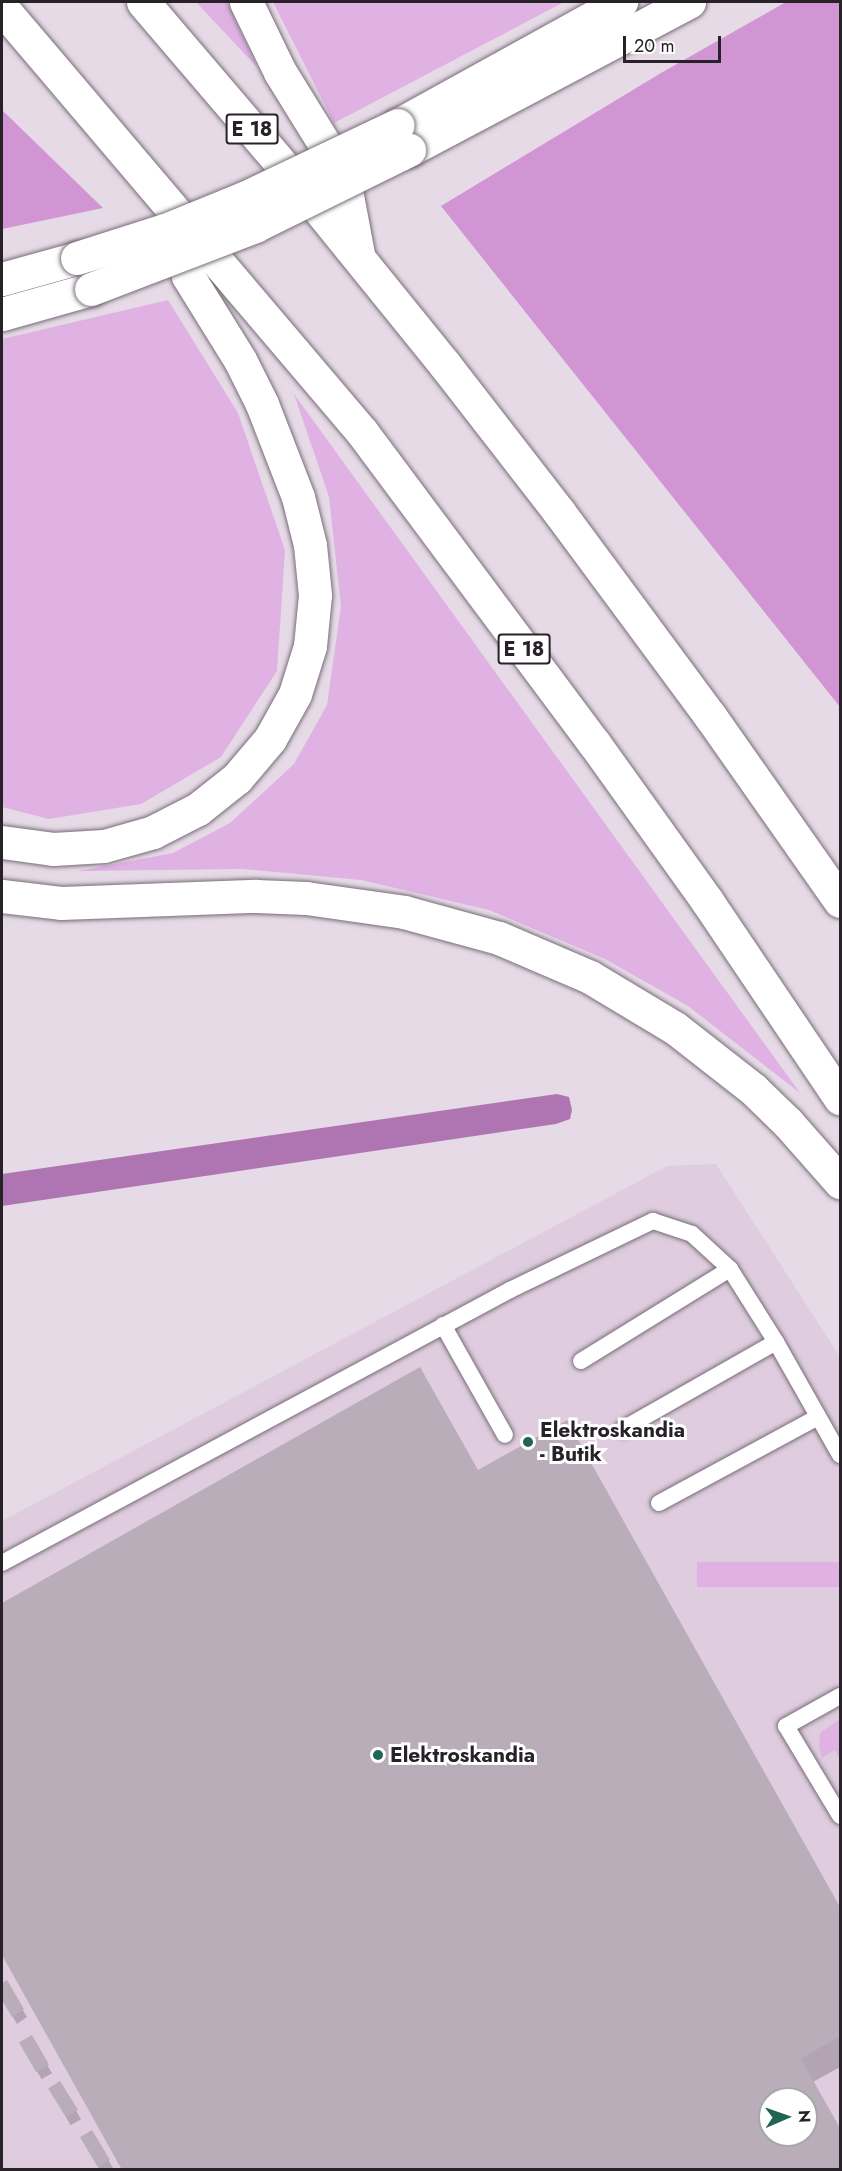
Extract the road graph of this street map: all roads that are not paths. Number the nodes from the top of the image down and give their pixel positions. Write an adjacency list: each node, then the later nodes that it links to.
1 (143, 2): 8 (main road, E 18)
2 (246, 2): 8 (main road, E 18)
3 (621, 2): 6 (main road)
4 (689, 2): 6 (main road)
5 (2, 8): 7 (main road, E 18)
6 (404, 138): 9 (main road, bridge); 10 (main road, bridge)
7 (181, 219): 11 (main road); 14 (main road, E 18)
8 (359, 258): 13 (main road, E 18)
9 (2, 279)
10 (2, 314)
11 (2, 842)
12 (2, 896): 15 (main road)
13 (840, 902)
14 (840, 1098)
15 (840, 1182)
16 (730, 1269): 17 (lane); 18 (lane); 19 (lane)
17 (443, 1325): 22 (lane); 25 (lane)
18 (776, 1342): 20 (lane); 21 (lane)
19 (581, 1361)
20 (818, 1417): 23 (lane); 24 (lane)
21 (623, 1429)
22 (505, 1435)
23 (840, 1455)
24 (659, 1503)
25 (2, 1563)
26 (840, 1696): 27 (lane)
27 (838, 1804)

